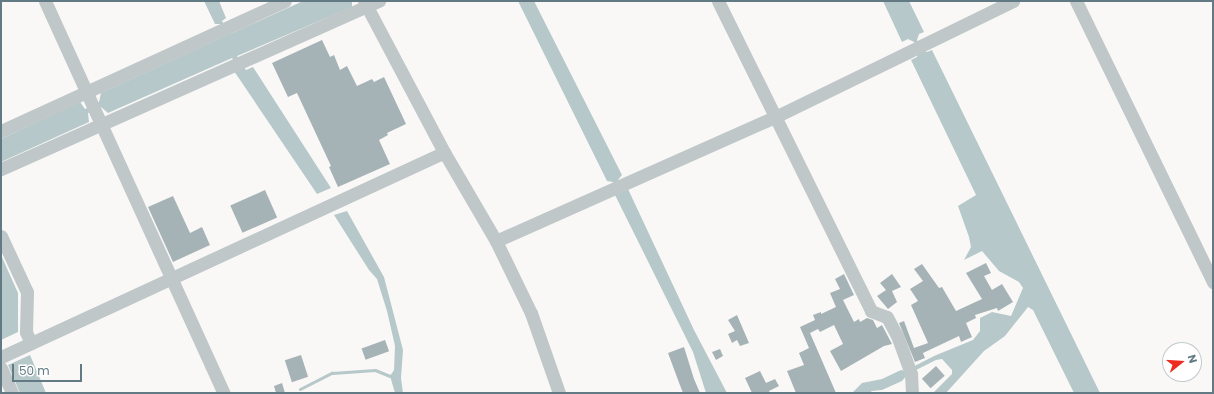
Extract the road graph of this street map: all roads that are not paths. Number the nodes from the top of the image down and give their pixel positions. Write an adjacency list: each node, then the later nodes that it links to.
1 (45, 1): 8 (street)
2 (286, 1): 8 (street)
3 (379, 1): 7 (street)
4 (718, 1): 9 (street)
5 (1013, 1): 9 (street)
6 (1076, 1): 17 (street)
7 (365, 4): 10 (street); 12 (street)
8 (92, 102): 10 (street); 11 (street)
9 (775, 117): 15 (street); 24 (street)
10 (102, 125): 13 (street); 16 (street)
11 (1, 131)
12 (444, 152): 15 (street); 16 (street)
13 (1, 169)
14 (1, 236): 18 (street)
15 (496, 241): 23 (street)
16 (172, 278): 18 (street); 22 (street)
17 (1213, 282)
18 (31, 343): 19 (street)
19 (1, 357)
20 (1, 368): 21 (street)
21 (12, 393)
22 (224, 393)
23 (559, 393)
24 (912, 393)

